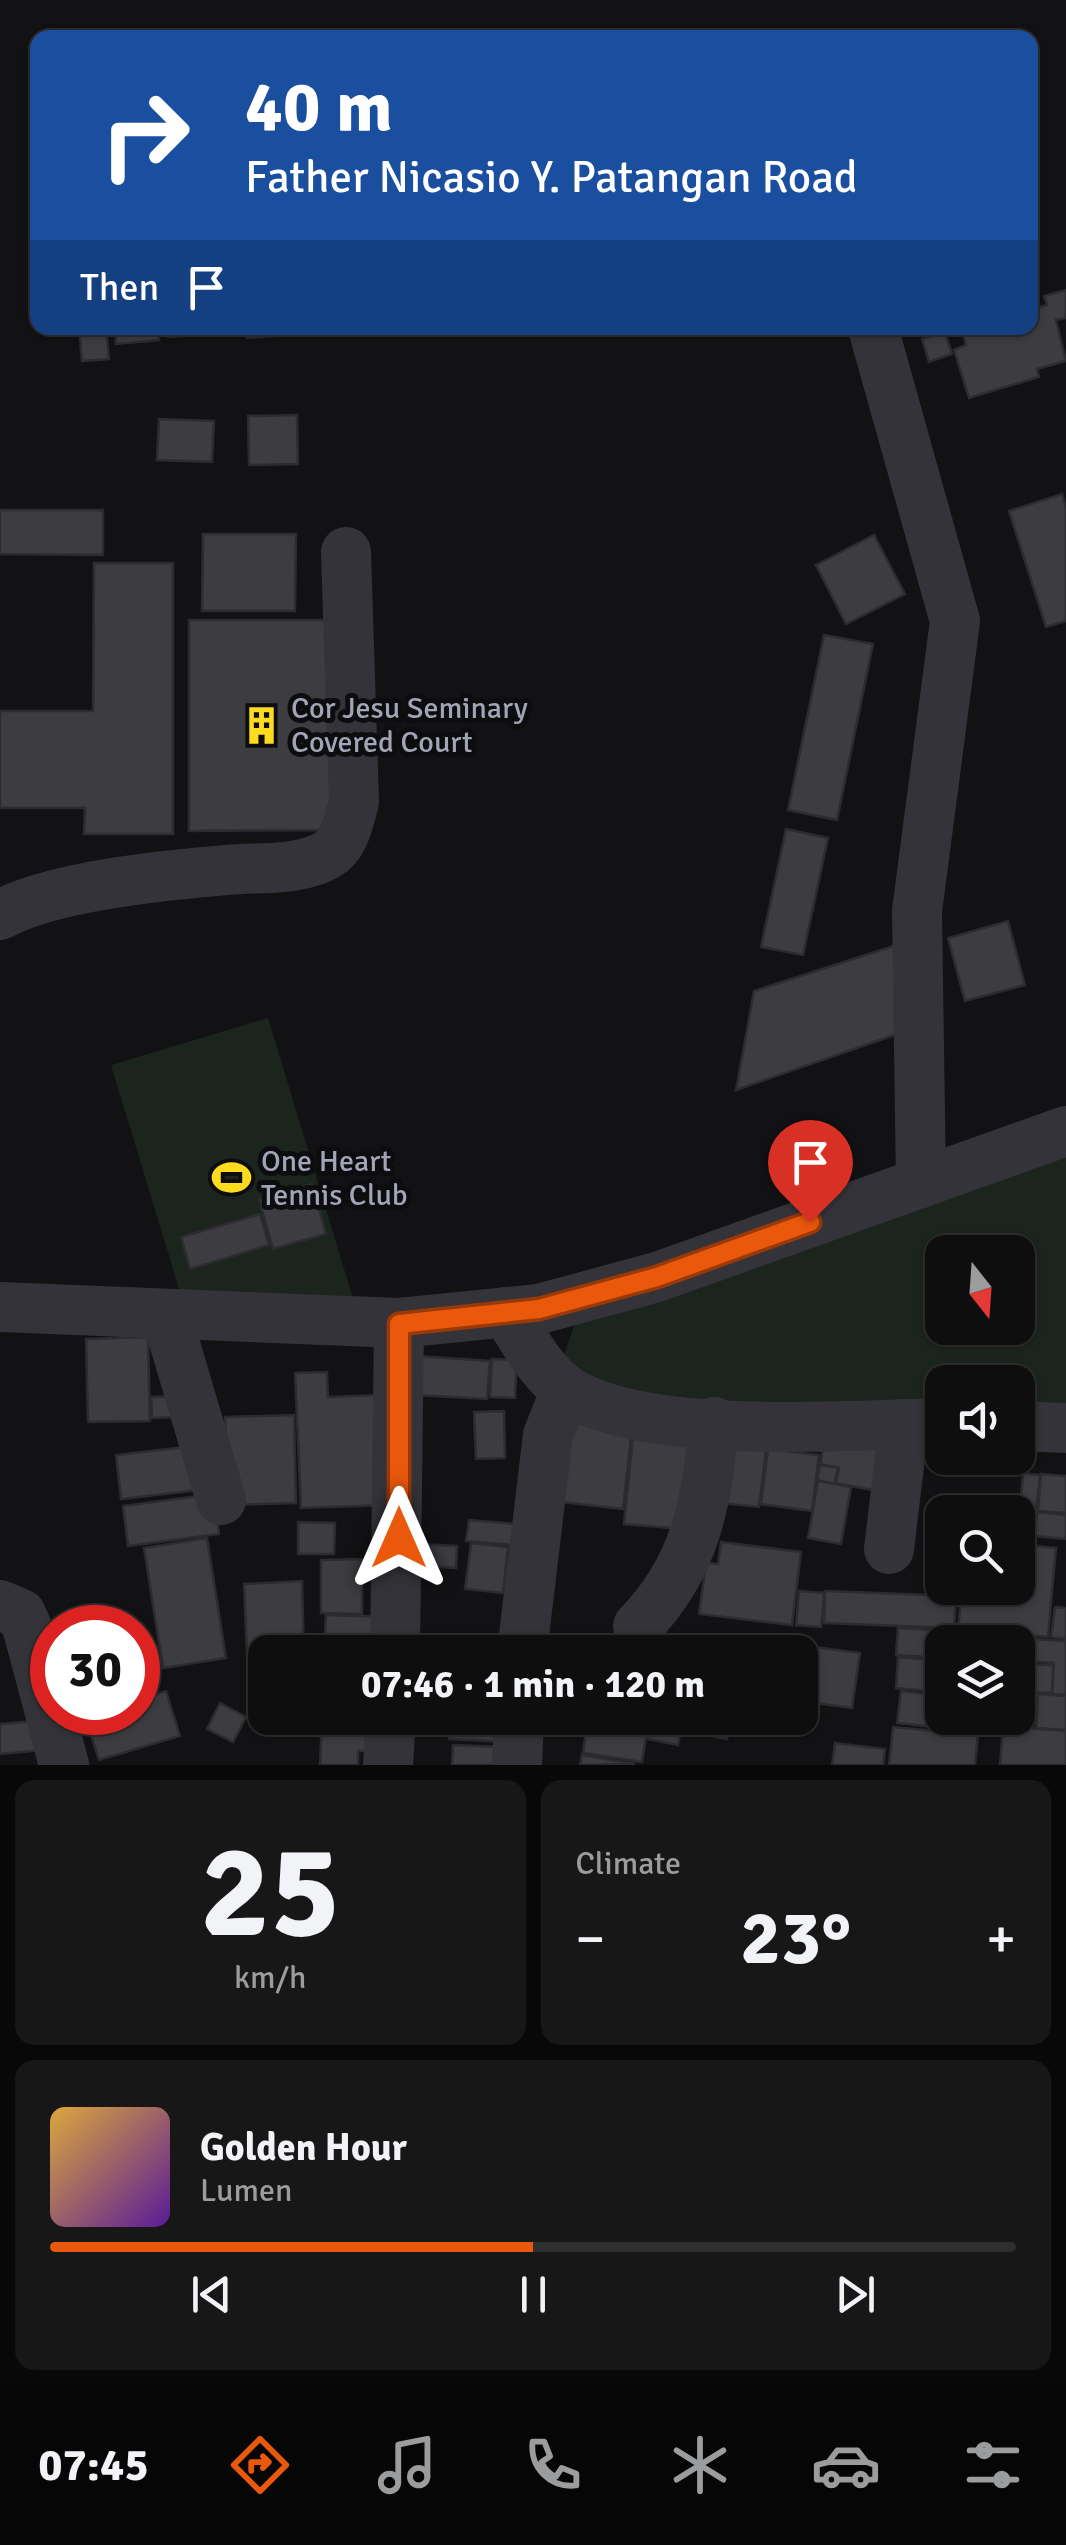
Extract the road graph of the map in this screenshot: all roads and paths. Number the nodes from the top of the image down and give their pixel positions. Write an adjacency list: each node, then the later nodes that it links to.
1 (876, 335): 5 (street)
2 (346, 552): 3 (street)
3 (0, 914)
4 (1066, 1131): 5 (street)
5 (921, 1182): 7 (street)
6 (0, 1307): 8 (street)
7 (506, 1312): 9 (street); 10 (street)
8 (166, 1314): 9 (street); 15 (street)
9 (399, 1324): 19 (street)
10 (566, 1390): 11 (street); 20 (street)
11 (714, 1422): 12 (street); 18 (street)
12 (923, 1424): 16 (street)
13 (1035, 1427): 14 (street)
14 (1066, 1428)
15 (220, 1500)
16 (890, 1548)
17 (0, 1605): 23 (street)
18 (638, 1626)
19 (395, 1635)
20 (524, 1635)
21 (390, 1735): 24 (street)
22 (519, 1735): 25 (street)
23 (64, 1765)
24 (388, 1765)
25 (518, 1765)

